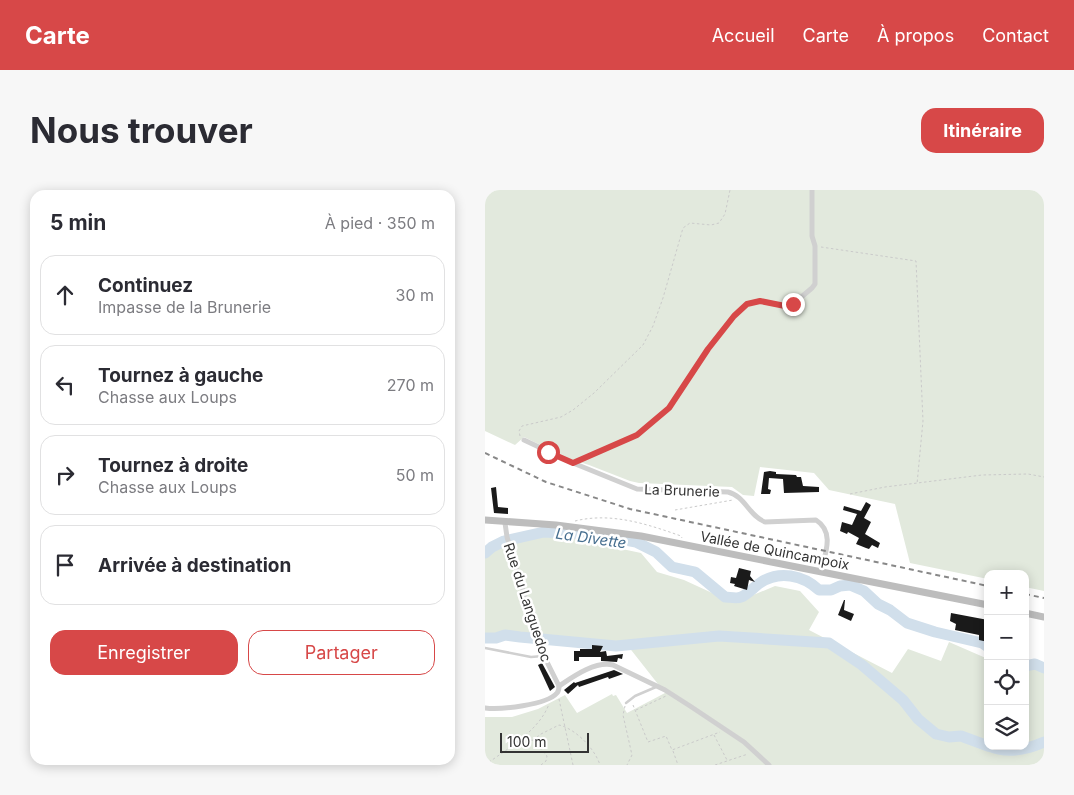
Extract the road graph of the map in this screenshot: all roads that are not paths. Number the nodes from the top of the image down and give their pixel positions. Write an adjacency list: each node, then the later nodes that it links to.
1 (812, 190): 3 (street)
2 (524, 440): 3 (street, La Brunerie)
3 (573, 463): 6 (street, La Brunerie)
4 (485, 520): 5 (main road, Vallée de Quincampoix)
5 (505, 523): 6 (main road, Vallée de Quincampoix); 11 (street, Rue du Languedoc)
6 (821, 572): 7 (main road, Vallée de Quincampoix)
7 (984, 604)
8 (1029, 614): 9 (main road)
9 (1044, 618)
10 (485, 648): 11 (lane)
11 (544, 656): 12 (street, Rue du Languedoc)
12 (559, 686): 13 (street); 15 (street)
13 (657, 686): 14 (lane); 16 (street)
14 (626, 703)
15 (485, 708)
16 (769, 765)

